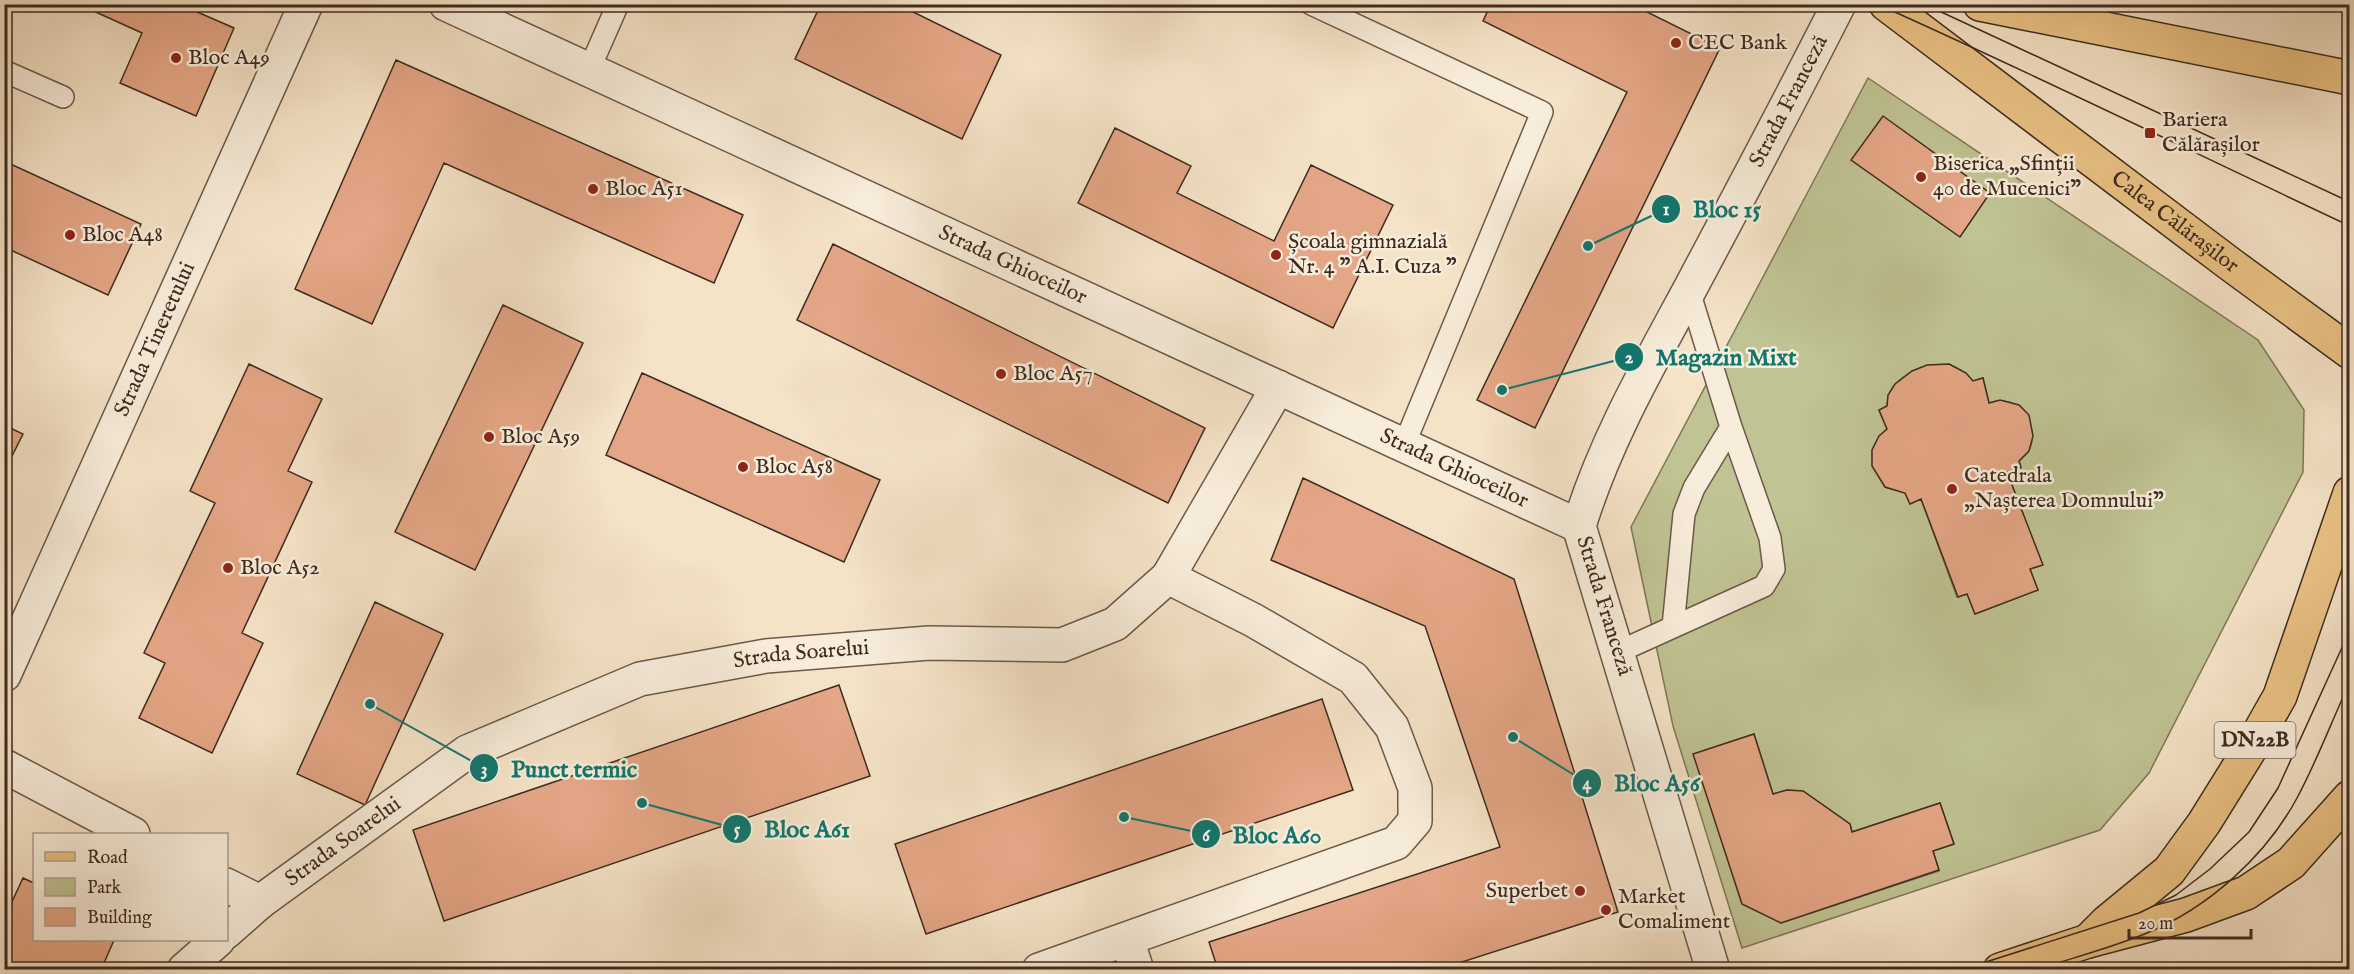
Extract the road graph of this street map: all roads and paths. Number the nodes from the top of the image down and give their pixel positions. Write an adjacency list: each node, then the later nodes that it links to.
1 (306, 4): 22 (street, Strada Tineretului)
2 (446, 4): 8 (street, Strada Ghioceilor)
3 (618, 4): 8 (lane)
4 (1311, 4): 16 (lane)
5 (1839, 4): 12 (street, Strada Franceză)
6 (1886, 4): 13 (main road, Calea Călărașilor)
7 (1980, 4): 10 (main road)
8 (588, 70): 14 (street, Strada Ghioceilor)
9 (4, 71): 11 (lane)
10 (2349, 78)
11 (63, 97)
12 (1689, 291): 15 (lane); 18 (street, Strada Franceză)
13 (2349, 352)
14 (1278, 387): 16 (street, Strada Ghioceilor); 19 (street, Strada Soarelui)
15 (1731, 427): 20 (lane); 20 (lane)
16 (1404, 445): 18 (street, Strada Ghioceilor)
17 (2349, 493): 30 (main road, DN22B)
18 (1579, 526): 21 (street, Strada Franceză)
19 (1168, 577): 27 (street, Strada Soarelui); 31 (street)
20 (1673, 627): 21 (lane)
21 (1618, 652): 34 (street, Strada Franceză)
22 (4, 675)
23 (4, 766): 25 (street)
24 (2349, 797): 30 (main road, DN22B)
25 (131, 833)
26 (228, 886): 27 (street)
27 (260, 902): 28 (street, Strada Soarelui)
28 (228, 930)
29 (216, 941): 32 (street)
30 (2088, 941): 35 (main road, DN22B)
31 (1132, 955): 33 (street)
32 (184, 969)
33 (1039, 969)
34 (1713, 969)
35 (2000, 969)

